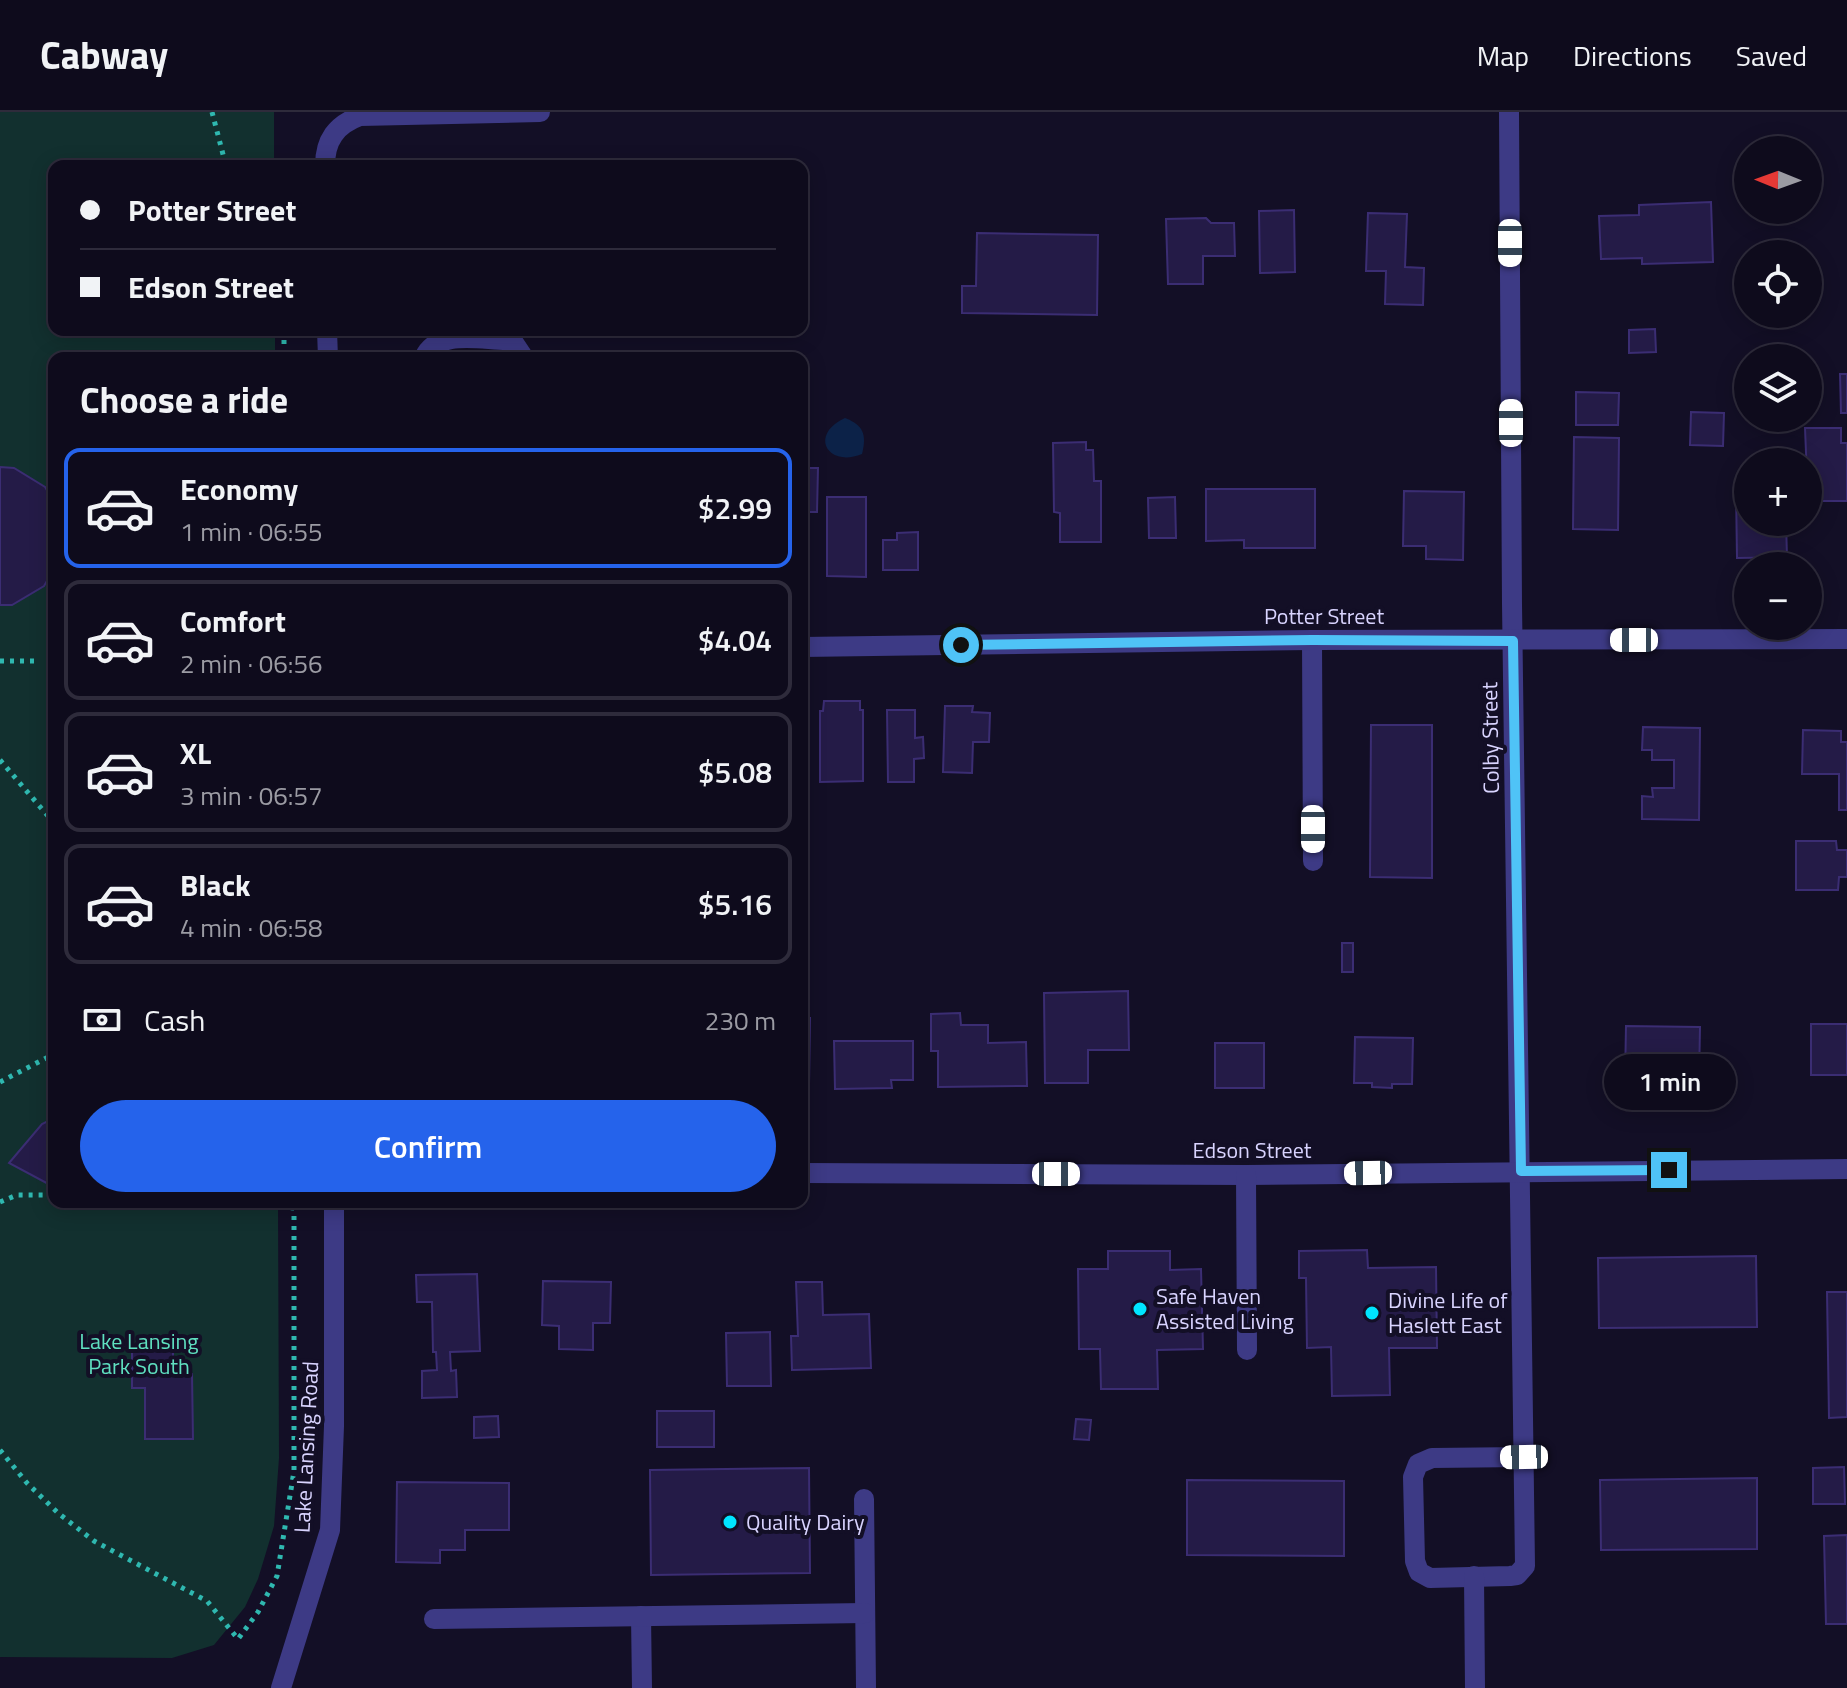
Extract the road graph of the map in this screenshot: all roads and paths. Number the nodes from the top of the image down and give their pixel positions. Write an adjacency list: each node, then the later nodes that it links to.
1 (212, 112): 4 (path)
2 (540, 112): 5 (street)
3 (1509, 112): 10 (street, Colby Street)
4 (224, 160)
5 (325, 160)
6 (428, 352): 7 (street)
7 (520, 352)
8 (1847, 639): 10 (street, Potter Street)
9 (1312, 640): 10 (street, Potter Street); 11 (street, Potter Street); 16 (street)
10 (1513, 641): 20 (street, Colby Street)
11 (808, 647)
12 (0, 661): 13 (path)
13 (39, 661)
14 (0, 760): 15 (path)
15 (48, 816)
16 (1313, 861)
17 (48, 1057): 18 (path)
18 (0, 1082)
19 (1847, 1169): 20 (street, Edson Street)
20 (1521, 1171): 22 (street, Edson Street); 29 (street, Colby Street)
21 (808, 1173): 22 (street, Edson Street)
22 (1246, 1175): 27 (street)
23 (48, 1195): 24 (path)
24 (0, 1202)
25 (294, 1208): 28 (path)
26 (334, 1208): 35 (street, Lake Lansing Road)
27 (1247, 1350)
28 (0, 1450)
29 (1524, 1457): 31 (street, Colby Street); 31 (street, Colby Street)
30 (864, 1499): 32 (street)
31 (1474, 1576): 38 (street)
32 (865, 1613): 33 (street); 37 (street)
33 (641, 1616): 34 (street); 36 (street)
34 (434, 1619)
35 (281, 1688)
36 (642, 1688)
37 (866, 1688)
38 (1475, 1688)

